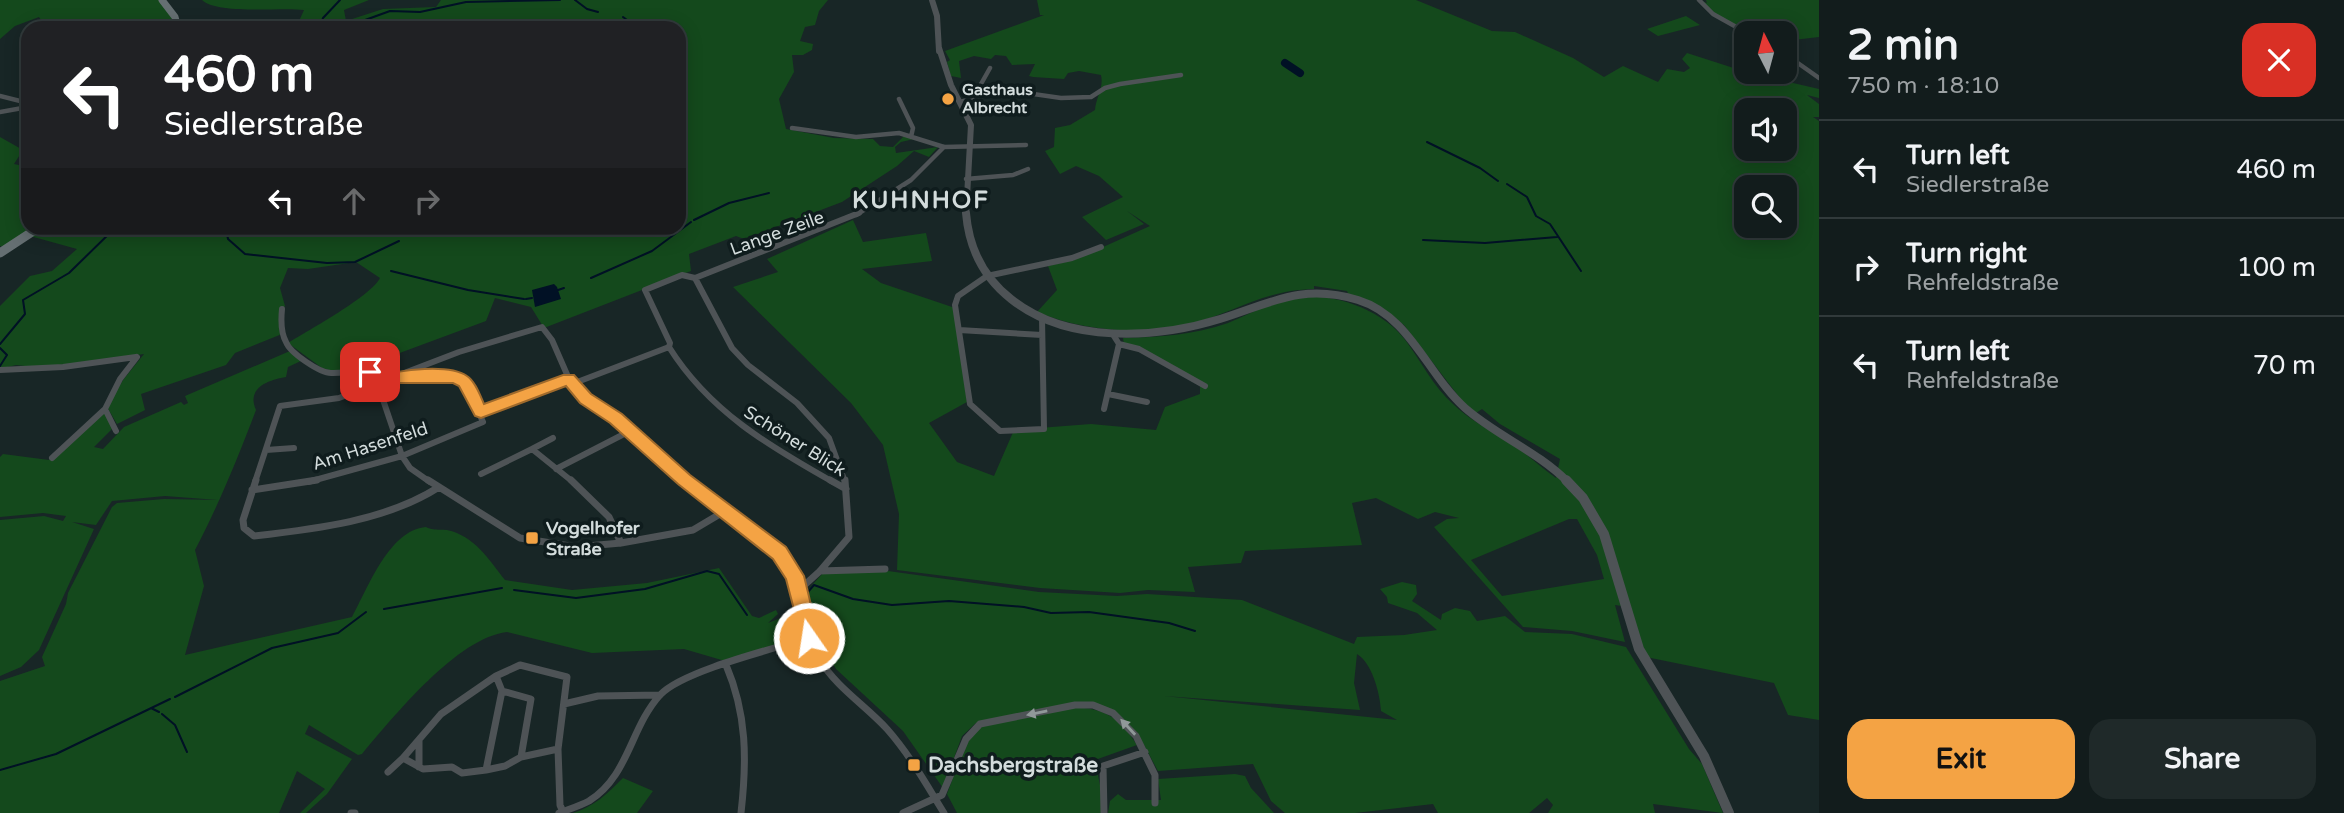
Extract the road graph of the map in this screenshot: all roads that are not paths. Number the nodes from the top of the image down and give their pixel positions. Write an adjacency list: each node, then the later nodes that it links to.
1 (162, 0): 4 (main road)
2 (932, 0): 6 (street)
3 (1699, 0): 5 (street)
4 (176, 21)
5 (1734, 26)
6 (939, 48): 11 (street); 11 (street)
7 (1797, 62): 10 (street)
8 (990, 68): 12 (street)
9 (1181, 75): 12 (street)
10 (1819, 78)
11 (950, 83): 15 (street)
12 (979, 95): 15 (street)
13 (0, 96): 16 (street)
14 (899, 99): 20 (street)
15 (960, 102): 23 (street)
16 (21, 103)
17 (21, 107): 18 (street)
18 (0, 112)
19 (792, 128): 20 (street)
20 (911, 137): 22 (street)
21 (1026, 145): 23 (street)
22 (944, 147): 23 (street); 30 (street, Lange Zeile)
23 (970, 148): 25 (street)
24 (1028, 169): 25 (street)
25 (966, 179): 29 (street)
26 (27, 235): 28 (main road)
27 (1101, 247): 29 (street)
28 (0, 253)
29 (987, 276): 32 (street); 33 (street)
30 (695, 278): 37 (street, Schöner Blick); 59 (street)
31 (282, 309): 41 (street)
32 (1042, 318): 34 (street); 35 (street)
33 (959, 330): 35 (street); 35 (street)
34 (1112, 333): 36 (street); 87 (street)
35 (1042, 335)
36 (1119, 344): 42 (street); 43 (street)
37 (669, 347): 40 (street); 59 (street, Schöner Blick)
38 (0, 370): 45 (street)
39 (397, 377): 40 (street); 41 (street); 47 (street)
40 (570, 381): 47 (street); 61 (street)
41 (377, 385): 53 (street); 54 (street)
42 (1205, 386)
43 (1108, 394): 44 (street); 46 (street)
44 (1147, 402)
45 (105, 409): 48 (street); 55 (street)
46 (1104, 409)
47 (481, 412): 54 (street, Am Hasenfeld)
48 (117, 431)
49 (626, 433): 56 (street)
50 (553, 438): 52 (street)
51 (294, 448): 53 (street)
52 (532, 449): 56 (street); 57 (street)
53 (267, 450): 60 (street)
54 (402, 456): 58 (street); 60 (street, Am Hasenfeld)
55 (52, 458)
56 (556, 469): 62 (street)
57 (481, 474)
58 (439, 487): 60 (street); 62 (street)
59 (846, 489): 64 (street)
60 (252, 490)
61 (725, 512): 62 (street); 65 (street)
62 (621, 543)
63 (885, 569): 64 (street)
64 (820, 571): 65 (street)
65 (799, 590): 66 (street)
66 (809, 638): 67 (street); 80 (street)
67 (726, 665): 70 (street); 83 (street)
68 (496, 676): 69 (street); 71 (street); 72 (street)
69 (502, 691): 75 (street); 78 (street)
70 (660, 695): 71 (street); 82 (street)
71 (564, 704): 73 (street)
72 (419, 741): 76 (street); 77 (street)
73 (558, 749): 75 (street); 82 (street)
74 (1145, 752): 80 (street, one-way to 80); 81 (street); 86 (street)
75 (521, 757): 78 (street)
76 (403, 758): 77 (street); 79 (street)
77 (419, 766): 78 (street)
78 (486, 770)
79 (388, 772)
80 (935, 797): 84 (street); 85 (street)
81 (1155, 803)
82 (561, 813)
83 (741, 813)
84 (903, 813)
85 (944, 813)
86 (1104, 813)
87 (1729, 813)

